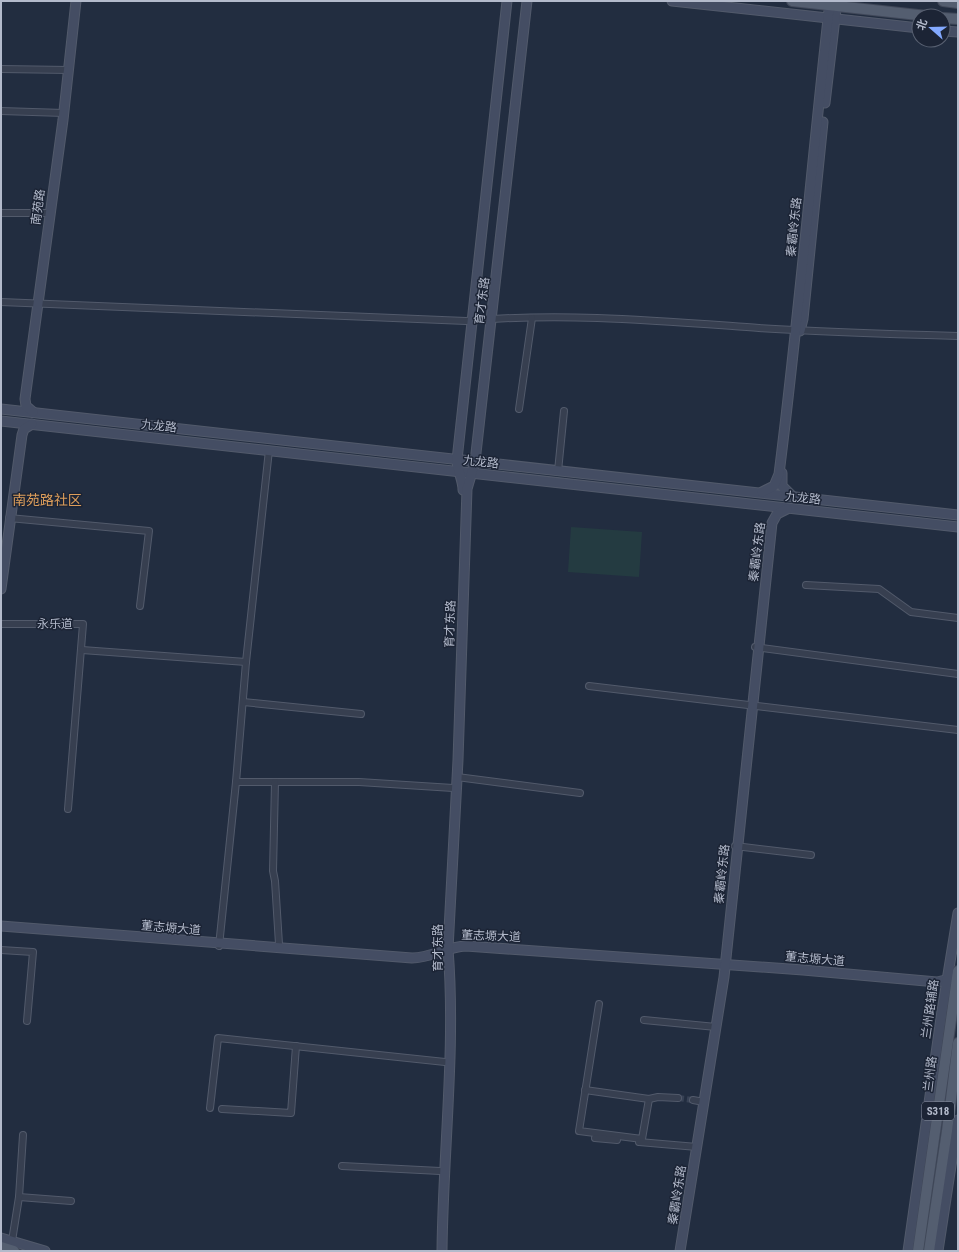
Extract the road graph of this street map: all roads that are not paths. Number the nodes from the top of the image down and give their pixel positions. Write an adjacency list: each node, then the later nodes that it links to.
1 (75, 1): 13 (street, 南苑路)
2 (507, 1): 22 (street, 育才东路)
3 (527, 1): 21 (street, 育才东路)
4 (672, 1): 10 (street)
5 (792, 1): 7 (main road)
6 (943, 1): 8 (main road)
7 (833, 3): 9 (main road); 10 (street, 秦霸岭东路)
8 (958, 3)
9 (911, 14)
10 (832, 19): 11 (street); 23 (street, 秦霸岭东路)
11 (911, 27)
12 (1, 69): 13 (street)
13 (68, 70): 15 (street, 南苑路)
14 (1, 111): 15 (street)
15 (62, 112): 17 (street, 南苑路)
16 (1, 213): 17 (street)
17 (48, 213): 19 (street, 南苑路)
18 (1, 302): 19 (street)
19 (37, 303): 22 (street); 27 (street, 南苑路); 29 (street, 南苑路)
20 (532, 318): 21 (street); 23 (street); 26 (street)
21 (492, 319): 22 (street); 35 (street, 育才东路)
22 (473, 321): 34 (street, 育才东路)
23 (799, 330): 24 (street); 39 (street, 秦霸岭东路); 40 (street, 秦霸岭东路)
24 (958, 336)
25 (1, 409): 27 (street, 九龙路)
26 (520, 409)
27 (12, 410): 29 (street, 九龙路)
28 (564, 411): 36 (street)
29 (33, 412): 34 (street, 九龙路)
30 (1, 420): 31 (street, 九龙路)
31 (11, 422): 32 (street, 九龙路); 44 (street)
32 (32, 424): 33 (street, 九龙路); 44 (street)
33 (269, 450): 37 (street, 九龙路); 54 (street)
34 (457, 460): 35 (street, 九龙路); 37 (street, 育才东路)
35 (475, 462): 36 (street, 九龙路); 38 (street, 育才东路)
36 (558, 471): 39 (street, 九龙路)
37 (458, 472): 38 (street, 九龙路); 64 (street, 育才东路)
38 (471, 473): 41 (street, 九龙路); 61 (street, 育才东路)
39 (760, 493): 40 (street, 九龙路)
40 (793, 497): 43 (street, 九龙路)
41 (757, 505): 42 (street, 九龙路); 52 (street, 秦霸岭东路)
42 (789, 508): 45 (street, 九龙路); 52 (street, 秦霸岭东路)
43 (958, 515)
44 (10, 518): 46 (street); 48 (street); 49 (street)
45 (958, 527)
46 (1, 571)
47 (806, 585): 50 (street)
48 (1, 589)
49 (140, 606)
50 (958, 618)
51 (1, 624): 53 (street, 永乐道)
52 (756, 647): 55 (street); 58 (street, 秦霸岭东路)
53 (82, 650): 54 (street); 66 (street)
54 (246, 662): 57 (street)
55 (958, 674)
56 (589, 686): 58 (street)
57 (243, 702): 59 (street); 62 (street)
58 (750, 706): 60 (street); 67 (street, 秦霸岭东路)
59 (360, 714)
60 (958, 730)
61 (457, 777): 65 (street); 75 (street, 育才东路)
62 (236, 782): 63 (street); 73 (street)
63 (275, 782): 64 (street); 72 (street)
64 (453, 788): 75 (street, 育才东路)
65 (580, 793)
66 (68, 809)
67 (736, 846): 68 (street); 76 (street, 秦霸岭东路)
68 (811, 855)
69 (958, 913): 77 (street, 兰州路辅路)
70 (1, 926): 73 (street, 董志塬大道)
71 (1, 930): 73 (street, 董志塬大道)
72 (279, 944)
73 (219, 945): 75 (street, 董志塬大道)
74 (1, 950): 80 (street)
75 (446, 952): 76 (street, 董志塬大道); 84 (street, 育才东路); 103 (street, 育才东路)
76 (724, 966): 77 (street, 董志塬大道); 81 (street, 秦霸岭东路)
77 (954, 981): 105 (street, 兰州路辅路); 106 (main road, 兰州路 / S318)
78 (599, 1004): 85 (street)
79 (644, 1020): 81 (street)
80 (27, 1021)
81 (714, 1027): 93 (street, 秦霸岭东路)
82 (958, 1043): 107 (main road, 兰州路 / S318)
83 (296, 1046): 84 (street); 88 (street); 89 (street)
84 (445, 1062): 95 (street, 育才东路)
85 (585, 1090): 87 (street); 87 (street)
86 (678, 1098): 87 (street)
87 (649, 1099)
88 (210, 1108)
89 (222, 1109)
90 (958, 1120): 108 (street)
91 (23, 1135): 96 (street)
92 (595, 1138): 93 (street)
93 (695, 1147): 104 (street, 秦霸岭东路)
94 (342, 1166): 95 (street)
95 (440, 1171): 102 (street, 育才东路)
96 (20, 1197): 97 (street); 99 (street)
97 (71, 1201)
98 (1, 1238): 99 (street)
99 (13, 1246): 100 (main road); 101 (street)
100 (1, 1247)
101 (45, 1251)
102 (438, 1251)
103 (442, 1251)
104 (679, 1251)
105 (908, 1251)
106 (918, 1251)
107 (929, 1251)
108 (938, 1251)

